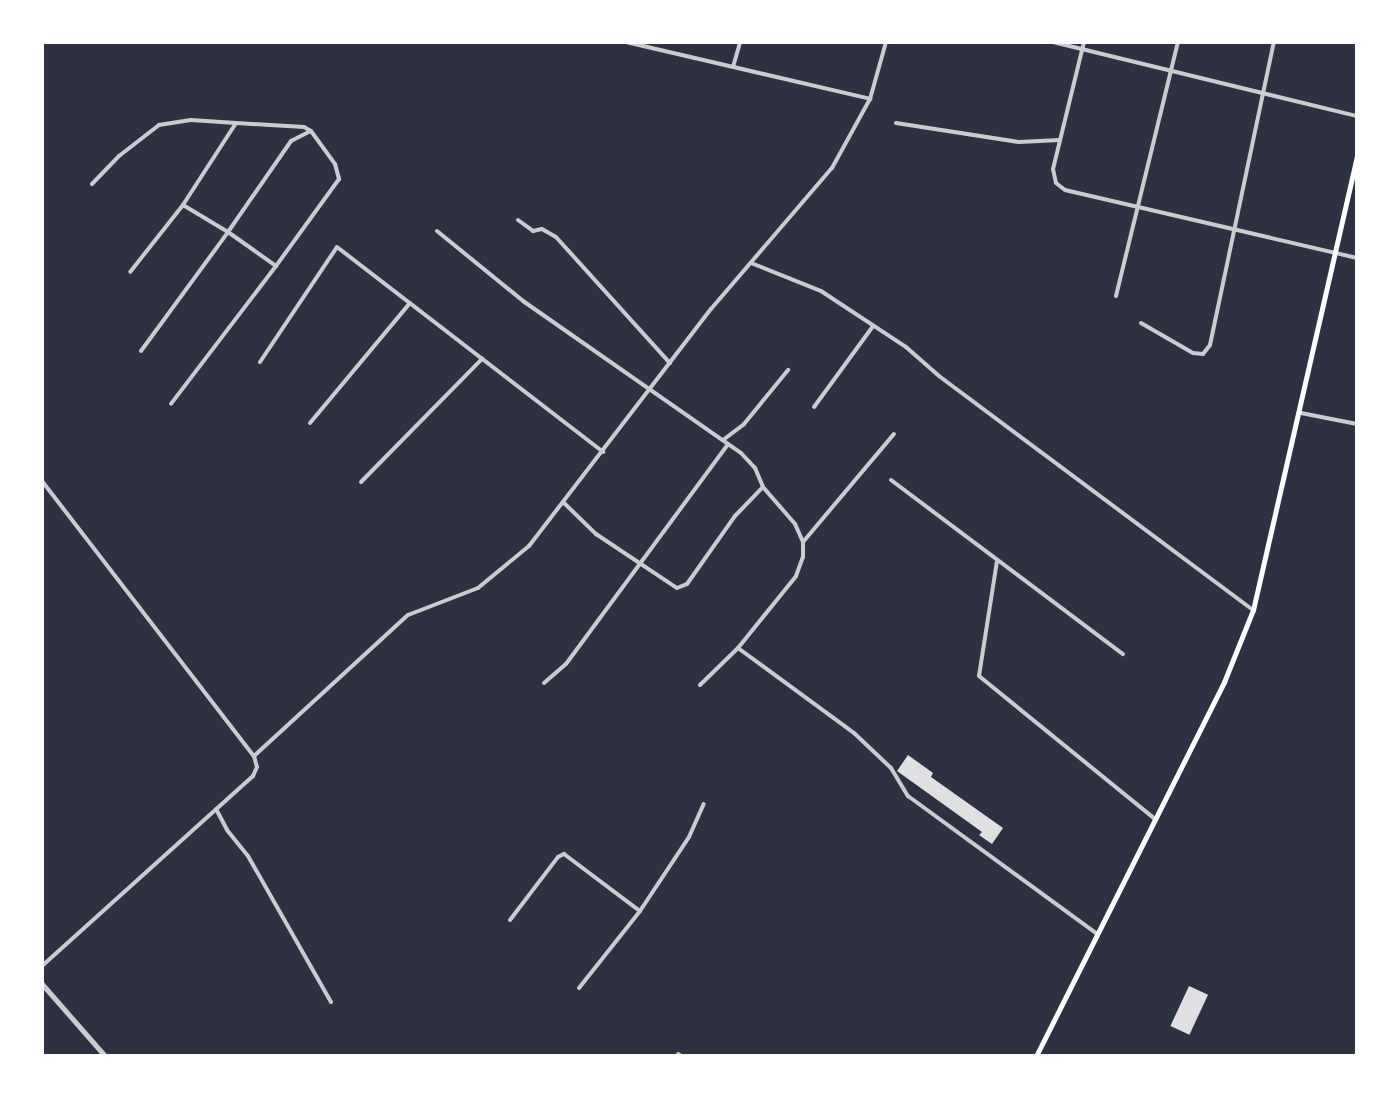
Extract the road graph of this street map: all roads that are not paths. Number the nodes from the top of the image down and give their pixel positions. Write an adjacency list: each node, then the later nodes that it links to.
1 (626, 42): 7 (street)
2 (740, 42): 9 (street)
3 (886, 42): 12 (street)
4 (1053, 42): 8 (street)
5 (1178, 42): 10 (street)
6 (1274, 42): 11 (street)
7 (641, 44): 9 (street)
8 (1084, 45): 10 (street); 17 (street)
9 (733, 67): 12 (street)
10 (1171, 72): 11 (street); 21 (street)
11 (1262, 95): 13 (street); 23 (street)
12 (870, 99): 28 (street)
13 (1357, 116)
14 (236, 123): 16 (street); 19 (street); 20 (street)
15 (896, 123): 17 (street)
16 (311, 131): 25 (street); 29 (street)
17 (1060, 140): 21 (street)
18 (1357, 155): 26 (main road)
19 (92, 184)
20 (183, 205): 25 (street); 30 (street)
21 (1137, 206): 23 (street); 31 (street)
22 (518, 220): 38 (street)
23 (1235, 229): 26 (street); 33 (street)
24 (437, 231): 40 (street)
25 (228, 232): 29 (street); 35 (street)
26 (1335, 255): 27 (street); 43 (main road)
27 (1357, 258)
28 (751, 263): 34 (street); 38 (street)
29 (276, 266): 41 (street)
30 (130, 272)
31 (1116, 296)
32 (410, 303): 36 (street); 37 (street); 44 (street)
33 (1141, 323)
34 (873, 326): 42 (street); 58 (street)
35 (141, 351)
36 (482, 359): 49 (street); 52 (street)
37 (260, 362)
38 (670, 363): 40 (street)
39 (788, 370): 47 (street)
40 (651, 391): 47 (street); 49 (street)
41 (171, 404)
42 (814, 407)
43 (1301, 413): 45 (street); 58 (main road)
44 (310, 423)
45 (1357, 424)
46 (894, 434): 55 (street)
47 (723, 440): 48 (street)
48 (728, 444): 53 (street); 57 (street)
49 (604, 452): 54 (street)
50 (891, 480): 56 (street)
51 (42, 481): 63 (street)
52 (361, 482)
53 (763, 487): 55 (street); 57 (street)
54 (564, 503): 57 (street); 63 (street)
55 (803, 542): 59 (street)
56 (997, 561): 60 (street); 66 (street)
57 (640, 562): 61 (street)
58 (1253, 610): 66 (main road)
59 (738, 648): 62 (street); 69 (street)
60 (1123, 654)
61 (544, 683)
62 (700, 685)
63 (254, 756): 65 (street)
64 (704, 804): 67 (street)
65 (216, 809): 70 (street); 73 (street)
66 (1155, 819): 69 (main road)
67 (640, 911): 68 (street); 72 (street)
68 (510, 920)
69 (1097, 934): 75 (main road)
70 (42, 966)
71 (42, 984): 74 (street)
72 (579, 988)
73 (331, 1002)
74 (105, 1056)
75 (1036, 1056)

